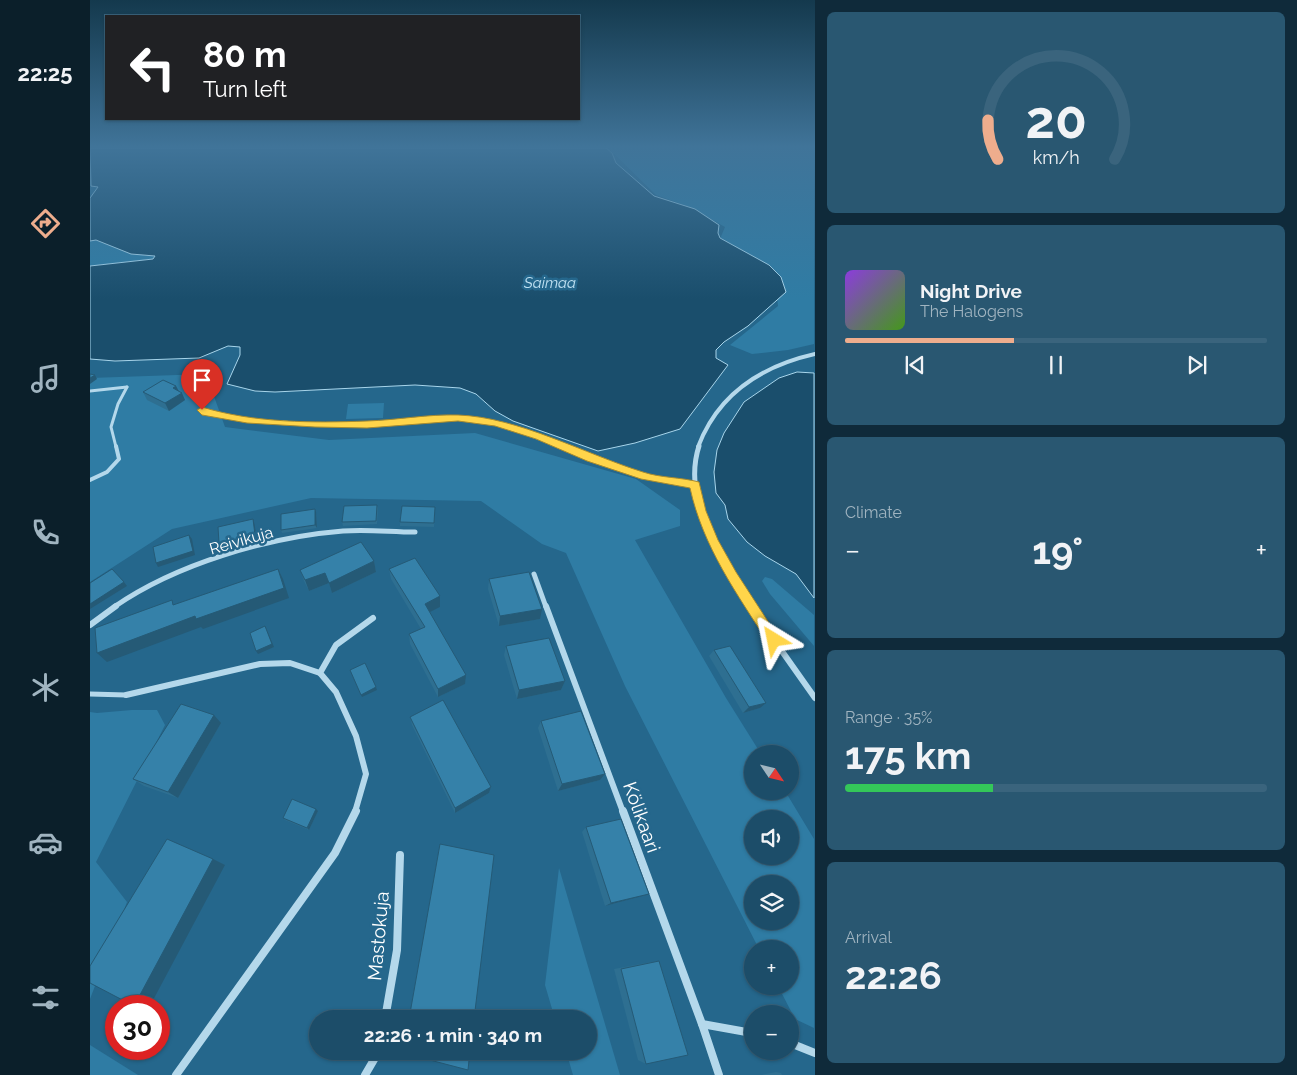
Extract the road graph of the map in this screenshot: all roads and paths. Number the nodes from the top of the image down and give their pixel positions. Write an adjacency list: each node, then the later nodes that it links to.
1 (814, 354): 5 (street)
2 (189, 386): 5 (lane)
3 (90, 391): 4 (lane)
4 (90, 480)
5 (695, 485): 13 (street)
6 (415, 532): 9 (street, Reivikuja)
7 (534, 574): 16 (street, Kölikaari)
8 (373, 618): 10 (street)
9 (90, 625)
10 (320, 673): 12 (street); 21 (street)
11 (90, 694): 12 (lane)
12 (126, 695)
13 (814, 698)
14 (400, 855): 15 (street, Mastokuja)
15 (387, 1010)
16 (702, 1024): 17 (street); 23 (street, Kölikaari)
17 (744, 1032)
18 (799, 1047): 19 (street)
19 (814, 1054)
20 (374, 1060): 22 (street)
21 (176, 1075)
22 (365, 1075)
23 (719, 1075)

